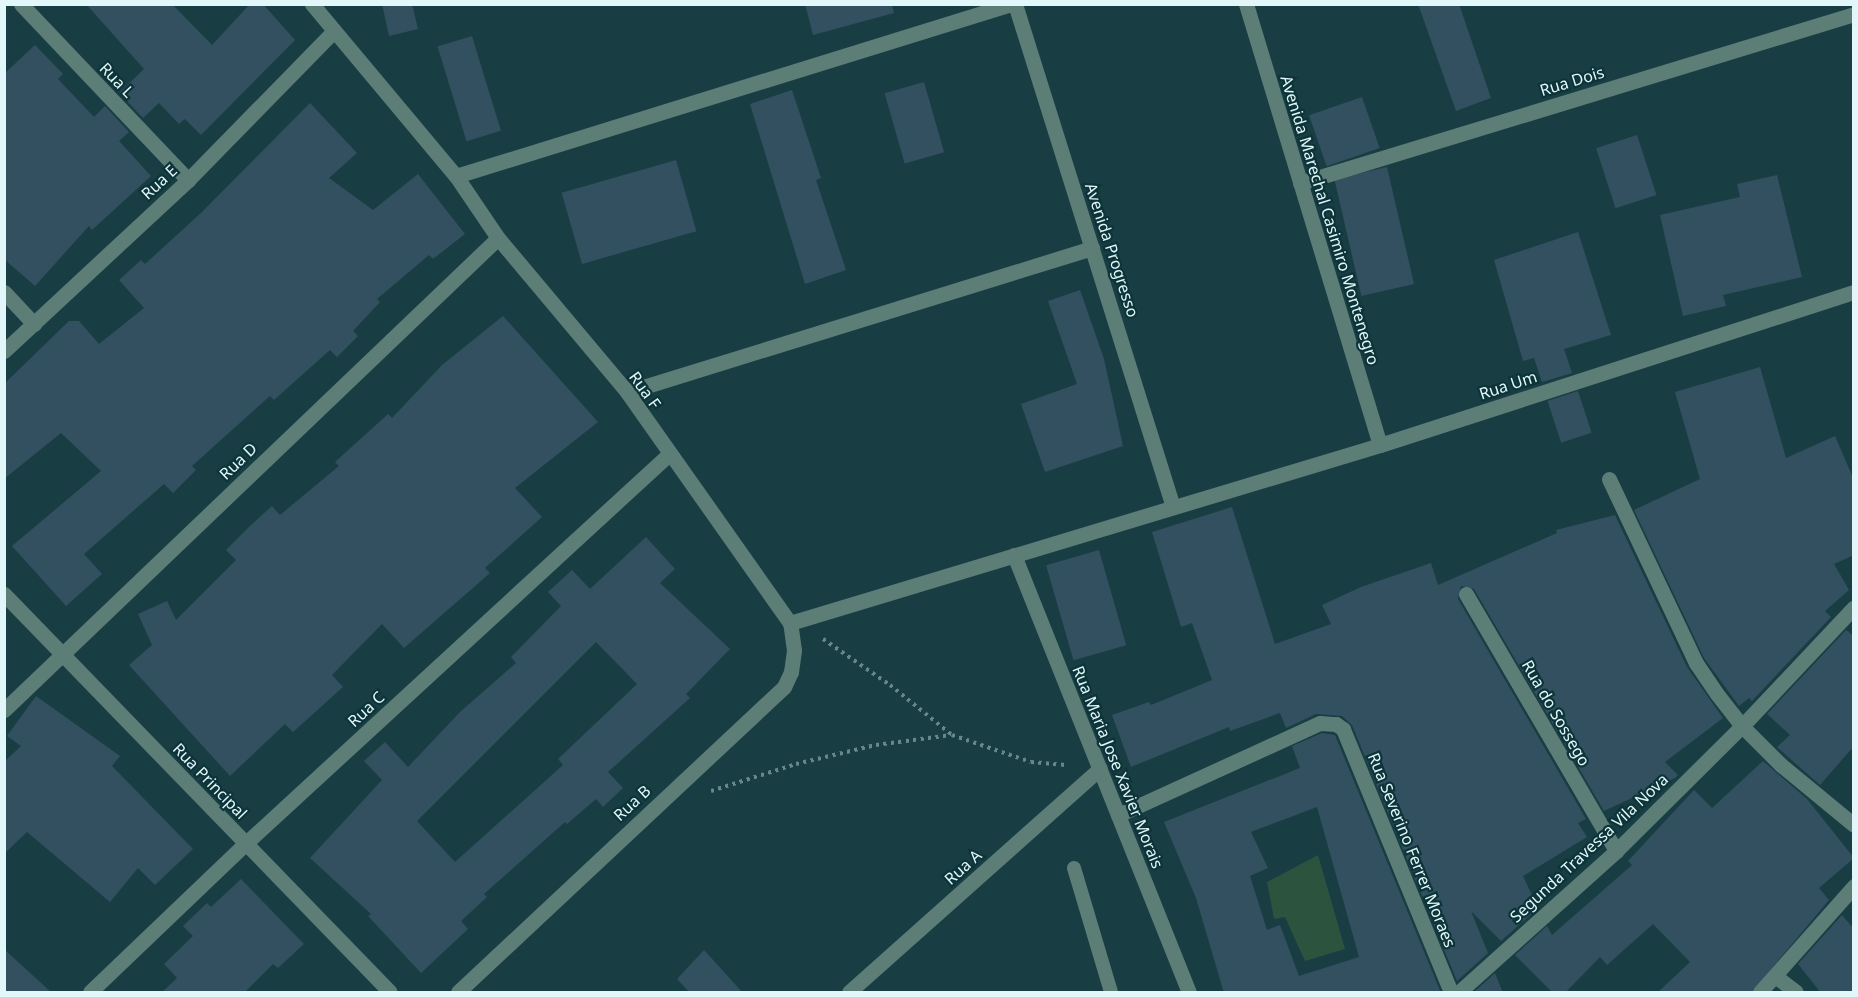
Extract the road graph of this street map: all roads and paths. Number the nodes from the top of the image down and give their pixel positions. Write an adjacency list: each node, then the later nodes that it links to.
1 (21, 4): 8 (street, Rua L)
2 (312, 4): 6 (street, Rua F)
3 (1013, 4): 7 (street); 11 (street, Avenida Progresso)
4 (1246, 4): 9 (street, Avenida Marechal Casimiro Montenegro)
5 (1854, 14): 9 (street, Rua Dois)
6 (333, 32): 7 (street, Rua F); 8 (street, Rua E)
7 (456, 176): 10 (street, Rua F)
8 (188, 180): 14 (street, Rua E)
9 (1300, 183): 17 (street, Avenida Marechal Casimiro Montenegro)
10 (498, 238): 16 (street, Rua F); 26 (street, Rua D)
11 (1092, 248): 16 (street); 20 (street, Avenida Progresso)
12 (4, 292): 14 (street)
13 (1854, 292): 17 (street, Rua Um)
14 (34, 324): 15 (street, Rua E)
15 (4, 351)
16 (627, 393): 18 (street, Rua F)
17 (1380, 445): 20 (street, Rua Um)
18 (668, 455): 25 (street, Rua F); 34 (street, Rua C)
19 (1609, 479): 28 (street)
20 (1173, 507): 21 (street, Rua Um)
21 (1014, 555): 25 (street); 30 (street, Rua Maria Jose Xavier Morais)
22 (4, 594): 26 (street, Rua Principal)
23 (1466, 594): 35 (street, Rua do Sossego)
24 (1854, 607): 28 (street, Segunda Travessa Vila Nova)
25 (790, 623): 29 (path); 41 (street, Rua B)
26 (62, 654): 27 (street, Rua D); 34 (street, Rua Principal)
27 (4, 710)
28 (1742, 726): 33 (street); 35 (street, Segunda Travessa Vila Nova)
29 (952, 735): 30 (path); 31 (path)
30 (1100, 768): 32 (street, Rua Maria Jose Xavier Morais); 42 (street, Rua A)
31 (708, 792)
32 (1118, 815): 44 (street, Rua Maria Jose Xavier Morais); 45 (street, Rua Severino Ferrer Moraes)
33 (1854, 825)
34 (246, 843): 39 (street, Rua C); 40 (street, Rua Principal)
35 (1616, 851): 46 (street, Segunda Travessa Vila Nova)
36 (1074, 868): 43 (lane)
37 (1854, 886): 38 (street)
38 (1775, 976): 47 (street); 48 (street)
39 (90, 993)
40 (390, 993)
41 (458, 993)
42 (849, 993)
43 (1111, 993)
44 (1189, 993)
45 (1451, 993)
46 (1459, 993)
47 (1760, 993)
48 (1796, 993)

